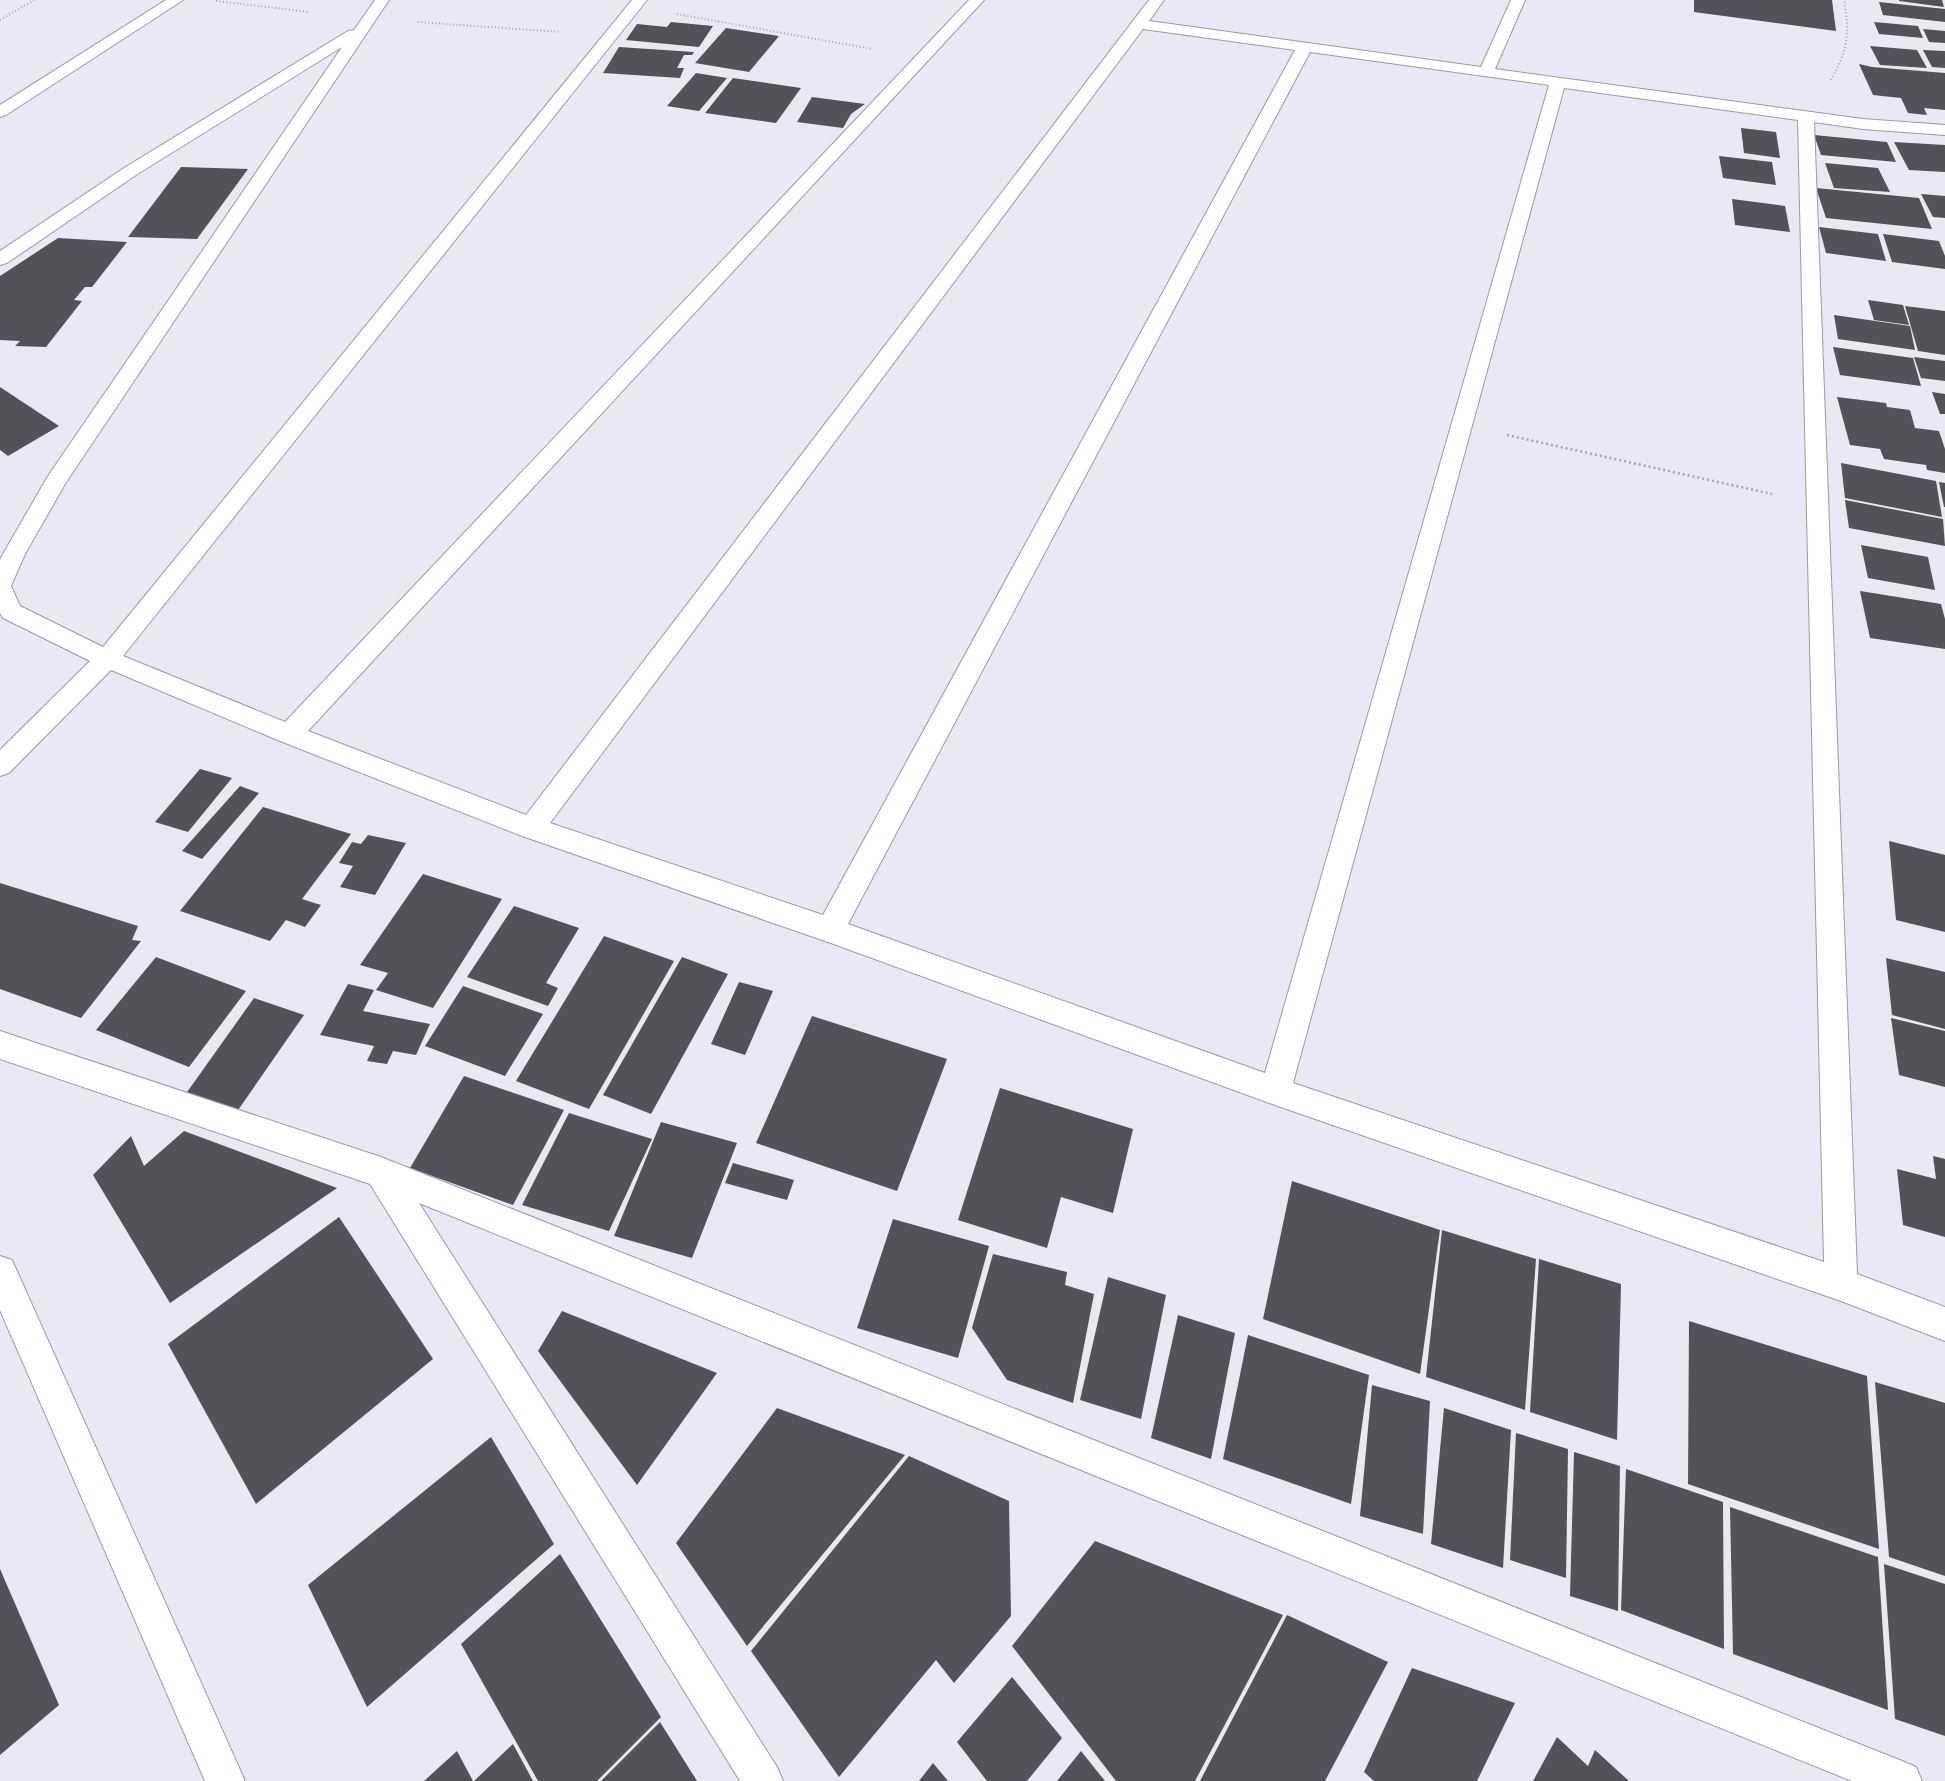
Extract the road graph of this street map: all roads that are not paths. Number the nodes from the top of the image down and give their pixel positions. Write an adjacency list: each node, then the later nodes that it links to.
1 (176, 0): 12 (street)
2 (382, 0): 8 (street)
3 (977, 0): 18 (street)
4 (1157, 0): 7 (street)
5 (1518, 0): 10 (street)
6 (638, 3): 17 (street)
7 (1138, 24): 9 (street); 20 (street)
8 (361, 30): 15 (street); 16 (street)
9 (1305, 47): 10 (street); 21 (street)
10 (1486, 72): 11 (street)
11 (1558, 82): 13 (street); 23 (street)
12 (0, 112)
13 (1806, 116): 14 (street); 26 (street)
14 (1945, 130)
15 (0, 259)
16 (0, 587): 17 (street)
17 (107, 660): 18 (street); 19 (street)
18 (289, 734): 20 (street)
19 (0, 766)
20 (531, 828): 21 (street)
21 (830, 930): 23 (street)
22 (0, 1045): 24 (street)
23 (1275, 1091): 26 (street)
24 (381, 1172): 29 (street); 30 (street)
25 (0, 1272): 28 (street)
26 (1840, 1284): 27 (street)
27 (1945, 1324)
28 (225, 1781)
29 (763, 1781)
30 (1902, 1781)

